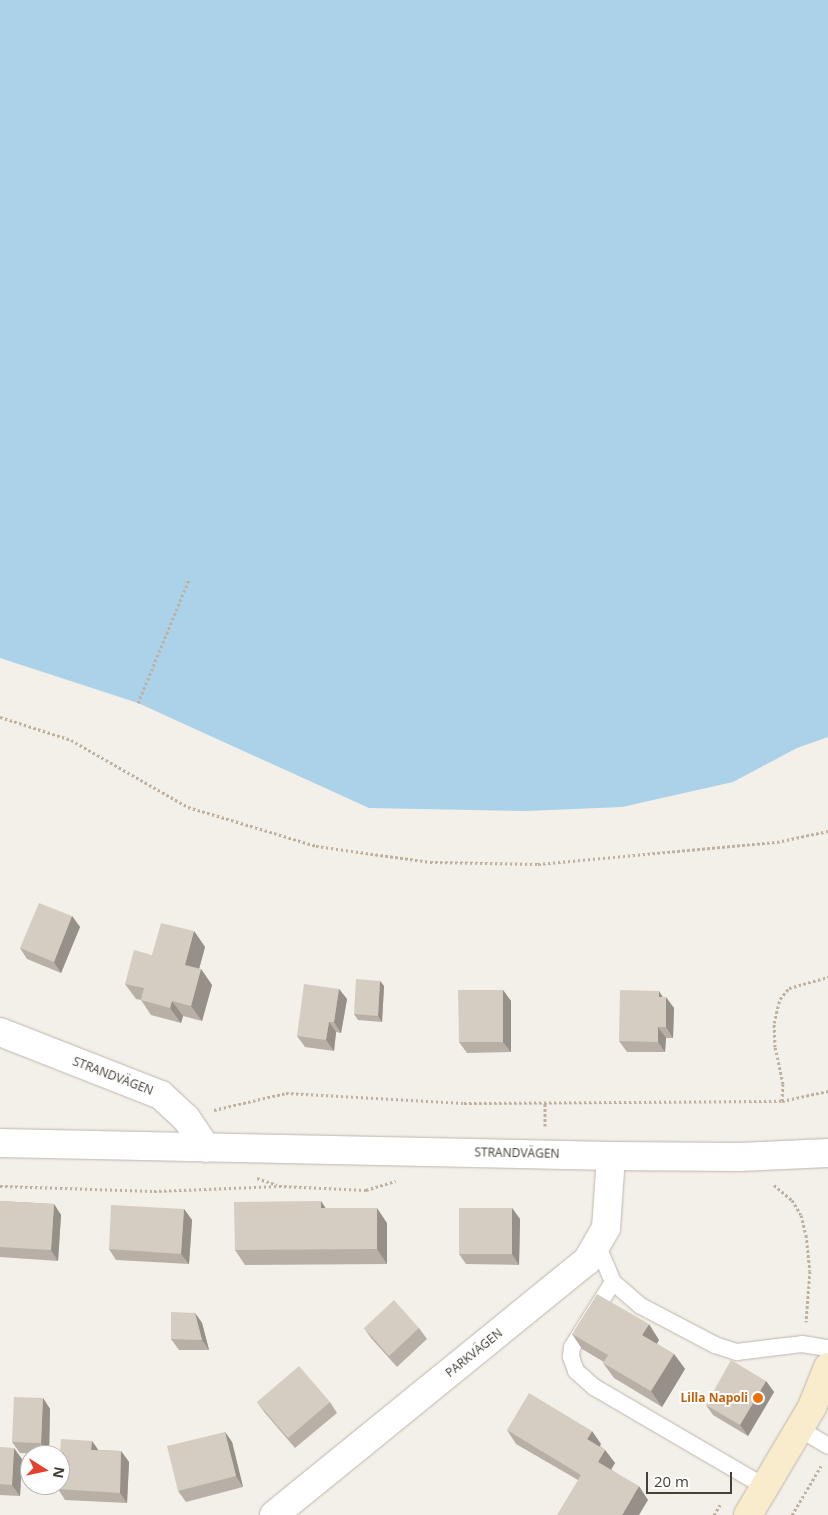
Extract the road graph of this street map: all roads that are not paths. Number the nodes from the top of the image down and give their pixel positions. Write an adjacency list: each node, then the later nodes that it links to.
1 (0, 1032): 3 (street, STRANDVÄGEN)
2 (0, 1143): 3 (street, STRANDVÄGEN)
3 (206, 1148): 5 (street, STRANDVÄGEN)
4 (828, 1153): 5 (street, STRANDVÄGEN)
5 (611, 1156): 6 (street, PARKVÄGEN)
6 (597, 1244): 7 (lane); 13 (street, PARKVÄGEN)
7 (613, 1282): 8 (lane); 12 (lane)
8 (828, 1348)
9 (828, 1367): 10 (main road)
10 (800, 1429): 11 (lane); 12 (main road)
11 (826, 1454)
12 (765, 1487): 14 (main road)
13 (274, 1515)
14 (748, 1515)

